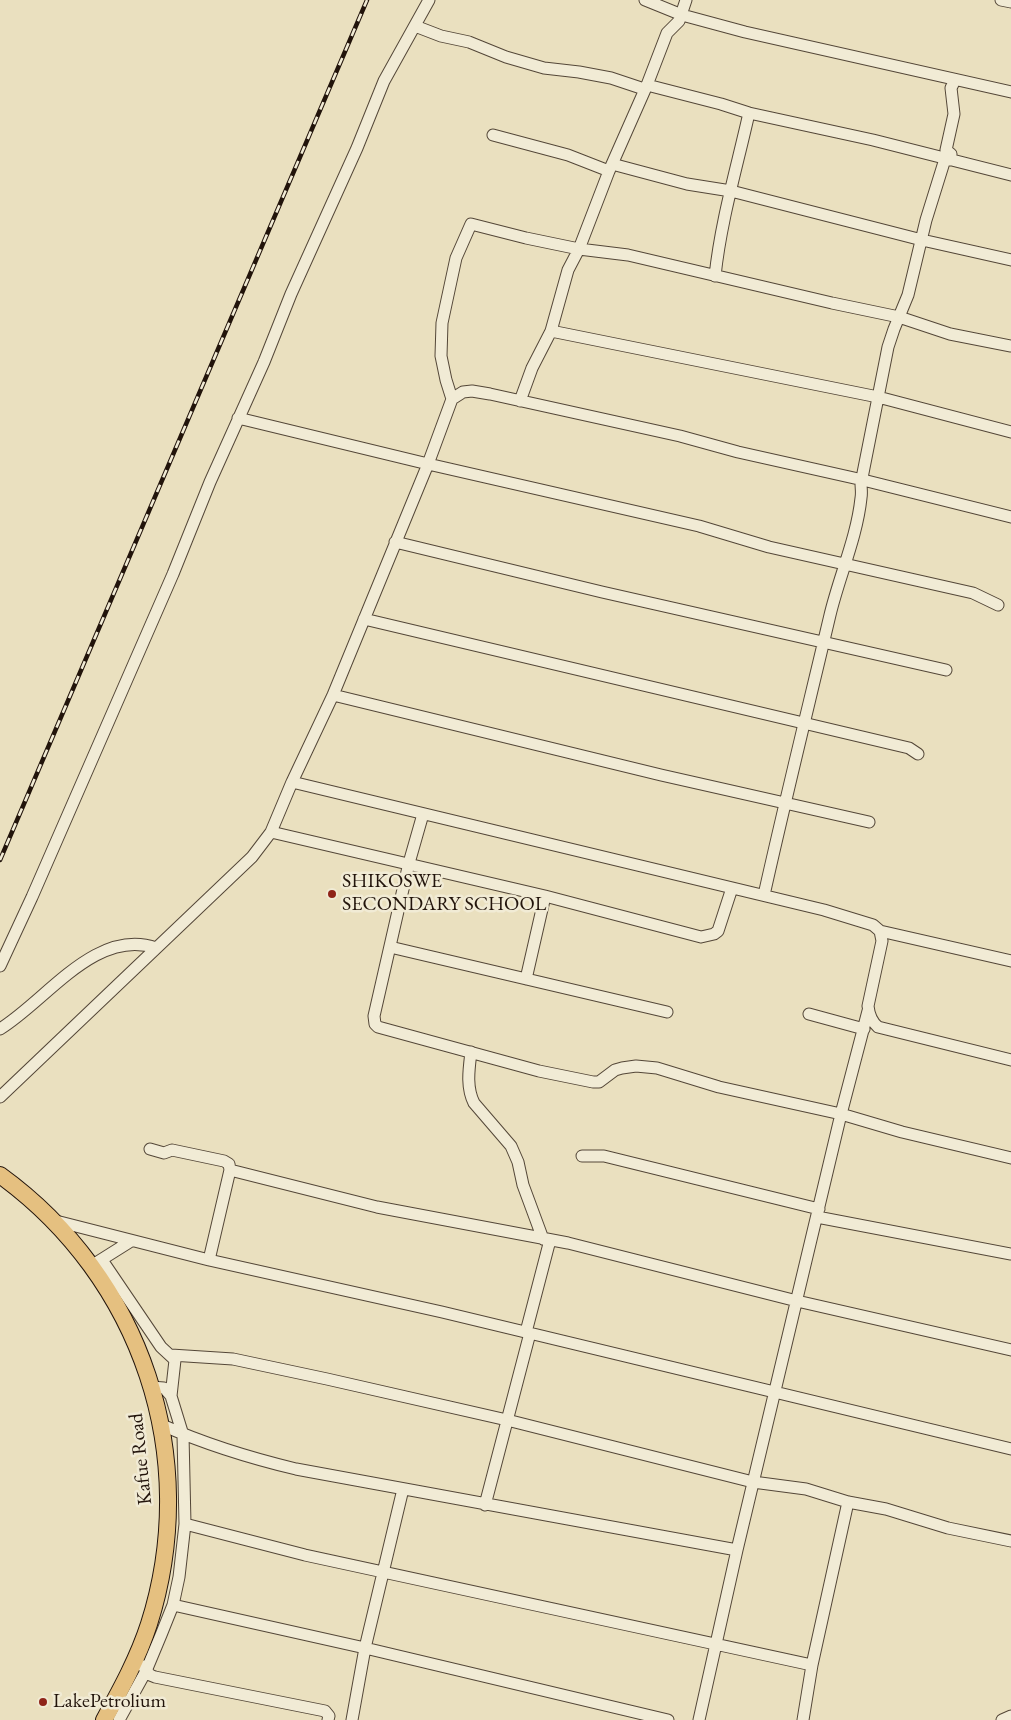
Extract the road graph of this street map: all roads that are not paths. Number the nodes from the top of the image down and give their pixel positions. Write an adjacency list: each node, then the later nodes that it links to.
1 (429, 0): 7 (street)
2 (645, 0): 6 (street)
3 (686, 0): 6 (street)
4 (1001, 0): 5 (street)
5 (1011, 2)
6 (682, 15): 8 (street); 9 (street)
7 (415, 26): 9 (street); 27 (street)
8 (955, 80): 10 (street); 13 (street)
9 (645, 87): 11 (street); 14 (street)
10 (1011, 92)
11 (749, 113): 13 (street); 16 (street)
12 (493, 135): 14 (street)
13 (947, 159): 15 (street); 17 (street)
14 (610, 168): 16 (street); 18 (street)
15 (1011, 175)
16 (732, 191): 17 (street); 20 (street)
17 (922, 240): 19 (street); 21 (street)
18 (580, 249): 20 (street); 22 (street); 25 (street)
19 (1011, 260)
20 (715, 276): 21 (street)
21 (899, 317): 23 (street); 24 (street)
22 (551, 331): 24 (street); 26 (street)
23 (1011, 346)
24 (878, 397): 28 (street); 30 (street)
25 (452, 399): 26 (street); 29 (street)
26 (520, 401): 30 (street)
27 (238, 418): 29 (street); 54 (street)
28 (1011, 432)
29 (428, 464): 32 (street); 33 (street)
30 (863, 480): 31 (street); 33 (street)
31 (1011, 517)
32 (395, 542): 35 (street); 36 (street)
33 (844, 563): 34 (street); 36 (street)
34 (998, 605)
35 (364, 619): 38 (street); 39 (street)
36 (824, 642): 37 (street); 39 (street)
37 (946, 670)
38 (333, 695): 41 (street); 42 (street)
39 (806, 722): 40 (street); 42 (street)
40 (918, 754)
41 (292, 782): 43 (street); 45 (street)
42 (784, 803): 44 (street); 48 (street)
43 (423, 814): 46 (street); 47 (street)
44 (869, 822)
45 (271, 832): 46 (street); 52 (street)
46 (409, 863): 49 (street); 51 (street)
47 (732, 888): 48 (street); 49 (street)
48 (764, 895): 50 (street)
49 (545, 896): 55 (street)
50 (880, 931): 53 (street); 56 (street)
51 (390, 947): 55 (street); 61 (street)
52 (156, 948): 59 (street); 63 (street)
53 (1011, 961)
54 (0, 966)
55 (526, 979): 57 (street)
56 (868, 1011): 60 (street); 62 (street)
57 (667, 1012)
58 (809, 1014): 60 (street)
59 (0, 1029)
60 (864, 1029): 64 (street)
61 (471, 1052): 64 (street); 72 (street)
62 (1011, 1060)
63 (0, 1097)
64 (841, 1114): 67 (street); 70 (street)
65 (150, 1149): 68 (street)
66 (582, 1156): 70 (street)
67 (1011, 1158)
68 (230, 1170): 72 (street); 75 (street)
69 (0, 1175): 71 (highway, Kafue Road)
70 (818, 1213): 74 (street); 77 (street)
71 (52, 1220): 73 (street); 76 (highway, Kafue Road)
72 (546, 1240): 77 (street); 78 (street)
73 (130, 1241): 75 (street); 76 (street)
74 (1011, 1254)
75 (209, 1260): 78 (street)
76 (97, 1263): 80 (street); 81 (highway, Kafue Road)
77 (797, 1301): 79 (street); 82 (street)
78 (528, 1332): 82 (street); 84 (street)
79 (1011, 1350)
80 (171, 1355): 83 (street); 84 (street)
81 (152, 1387): 83 (street); 85 (highway, Kafue Road)
82 (776, 1393): 87 (street); 88 (street)
83 (171, 1396): 86 (street)
84 (507, 1420): 88 (street); 91 (street)
85 (162, 1425): 86 (street); 100 (highway, Kafue Road)
86 (183, 1435): 89 (street); 92 (street)
87 (1011, 1449)
88 (754, 1482): 90 (street); 94 (street)
89 (404, 1490): 91 (street); 95 (street)
90 (848, 1502): 93 (street); 99 (street)
91 (485, 1504): 94 (street)
92 (186, 1524): 95 (street); 96 (street)
93 (1011, 1542)
94 (737, 1550): 97 (street)
95 (384, 1572): 97 (street); 98 (street)
96 (173, 1606): 98 (street); 100 (street)
97 (717, 1646): 99 (street); 107 (street)
98 (365, 1648): 105 (street); 106 (street)
99 (812, 1665): 108 (street)
100 (141, 1666): 102 (highway, Kafue Road); 103 (street); 104 (street)
101 (1011, 1716): 109 (street)
102 (104, 1720)
103 (119, 1720)
104 (329, 1720)
105 (352, 1720)
106 (668, 1720)
107 (699, 1720)
108 (803, 1720)
109 (1002, 1720)

